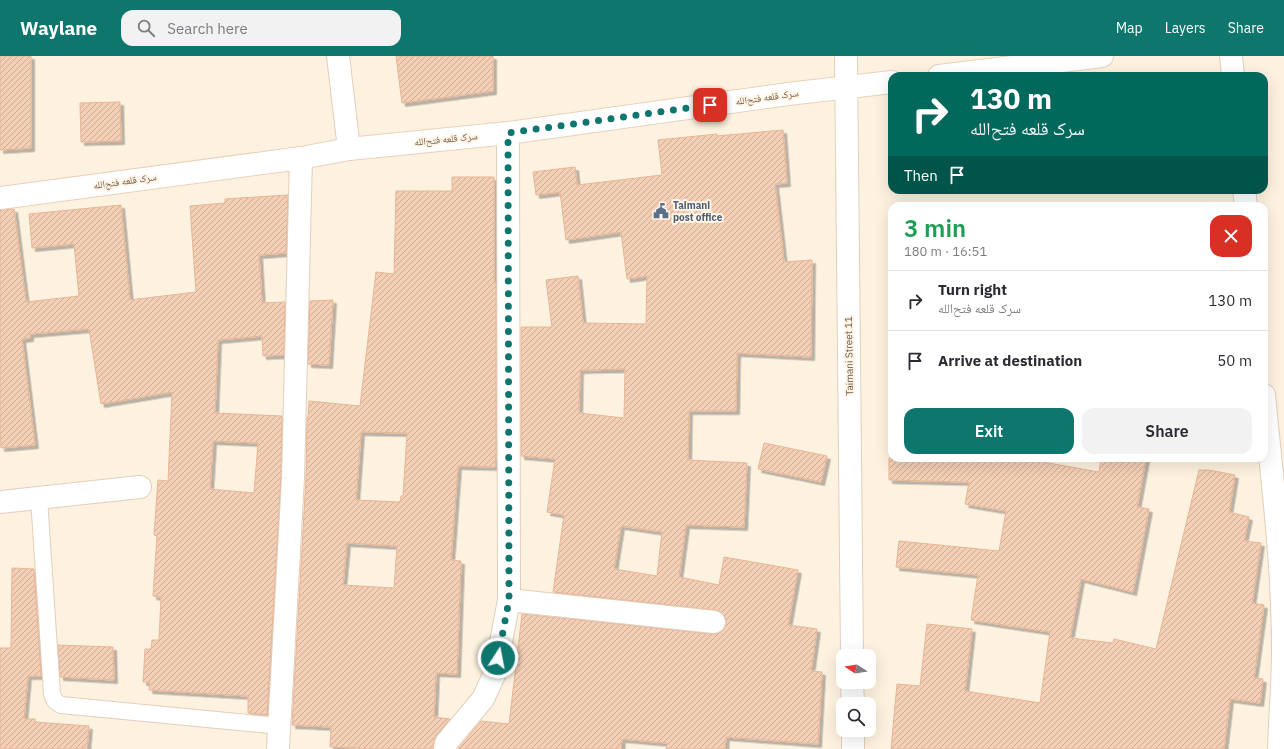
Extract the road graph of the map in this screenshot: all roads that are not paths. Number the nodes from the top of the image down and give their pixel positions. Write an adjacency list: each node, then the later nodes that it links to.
1 (338, 56): 10 (street)
2 (846, 56): 8 (street, Taimani Street 11)
3 (1102, 56): 5 (street)
4 (1231, 56): 6 (street)
5 (972, 72)
6 (1233, 72)
7 (888, 82): 8 (street, سرک قلعه فتح‌الله)
8 (846, 87): 9 (street, سرک قلعه فتح‌الله); 19 (street, Taimani Street 11)
9 (508, 133): 10 (street, سرک قلعه فتح‌الله); 17 (street)
10 (349, 148): 11 (street, سرک قلعه فتح‌الله)
11 (301, 158): 12 (street, سرک قلعه فتح‌الله); 20 (street)
12 (0, 198)
13 (1268, 437): 25 (street)
14 (140, 487): 15 (street)
15 (39, 498): 16 (street); 20 (lane)
16 (0, 502)
17 (509, 600): 18 (street); 23 (street)
18 (714, 622)
19 (852, 649)
20 (280, 726): 22 (street)
21 (853, 737): 24 (street)
22 (278, 749)
23 (445, 749)
24 (853, 749)
25 (1279, 749)

